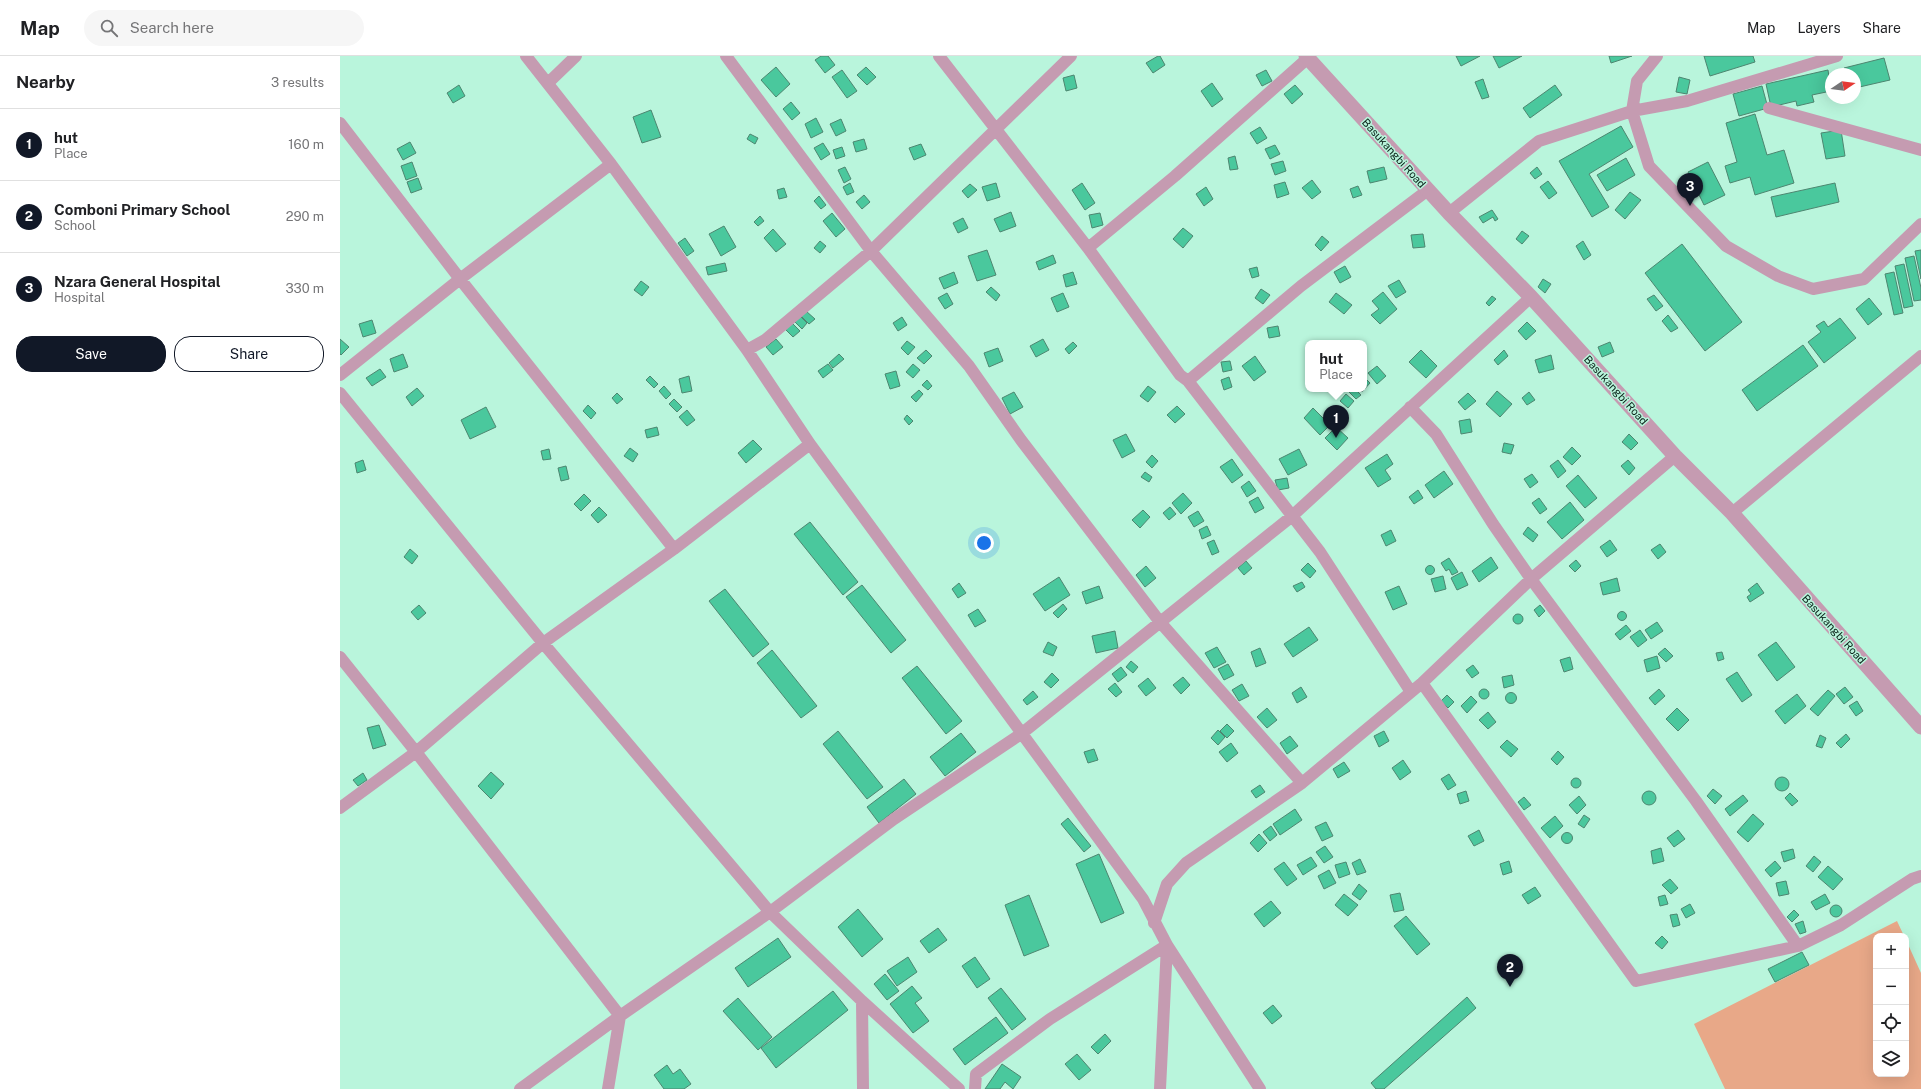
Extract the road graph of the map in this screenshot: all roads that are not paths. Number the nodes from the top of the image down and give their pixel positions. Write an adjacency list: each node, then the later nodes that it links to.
1 (526, 56): 9 (street)
2 (576, 56): 9 (street)
3 (726, 56): 20 (street)
4 (939, 56): 13 (street)
5 (1071, 56): 13 (street)
6 (1657, 56): 11 (street)
7 (1837, 56): 11 (street)
8 (1307, 57): 16 (street, Basukangbi Road); 19 (street)
9 (548, 83): 15 (street)
10 (1769, 108): 14 (street)
11 (1632, 111): 17 (street); 18 (street)
12 (340, 124): 21 (street)
13 (996, 130): 19 (street); 20 (street)
14 (1921, 150)
15 (611, 164): 21 (street); 23 (street)
16 (1428, 190): 17 (street, Basukangbi Road); 26 (street)
17 (1449, 212): 22 (street, Basukangbi Road)
18 (1921, 224)
19 (1088, 248): 26 (street)
20 (871, 251): 23 (street); 35 (street)
21 (460, 279): 25 (street); 33 (street)
22 (1530, 296): 28 (street); 30 (street, Basukangbi Road)
23 (748, 350): 29 (street)
24 (1921, 356): 31 (street)
25 (340, 375)
26 (1188, 381): 32 (street)
27 (340, 393): 36 (street)
28 (1410, 407): 32 (street); 34 (street)
29 (810, 444): 33 (street); 41 (street)
30 (1675, 456): 31 (street, Basukangbi Road); 34 (street)
31 (1732, 513): 40 (street, Basukangbi Road)
32 (1291, 517): 35 (street); 39 (street)
33 (674, 549): 36 (street)
34 (1531, 579): 38 (street); 49 (street)
35 (1160, 622): 41 (street); 43 (street)
36 (544, 643): 42 (street); 46 (street)
37 (340, 657): 42 (street)
38 (1422, 683): 39 (street); 49 (street)
39 (1411, 692): 43 (street)
40 (1921, 727)
41 (1021, 734): 46 (street); 47 (street)
42 (416, 752): 44 (street); 51 (street)
43 (1302, 783): 47 (street)
44 (340, 808)
45 (1921, 876): 49 (street)
46 (770, 912): 50 (street); 51 (street)
47 (1154, 923): 48 (street)
48 (1166, 945): 56 (street); 57 (street); 58 (street)
49 (1798, 946)
50 (862, 1001): 54 (street); 55 (street)
51 (620, 1016): 52 (street); 53 (street)
52 (520, 1089)
53 (608, 1089)
54 (863, 1089)
55 (959, 1089)
56 (975, 1089)
57 (1160, 1089)
58 (1260, 1089)

